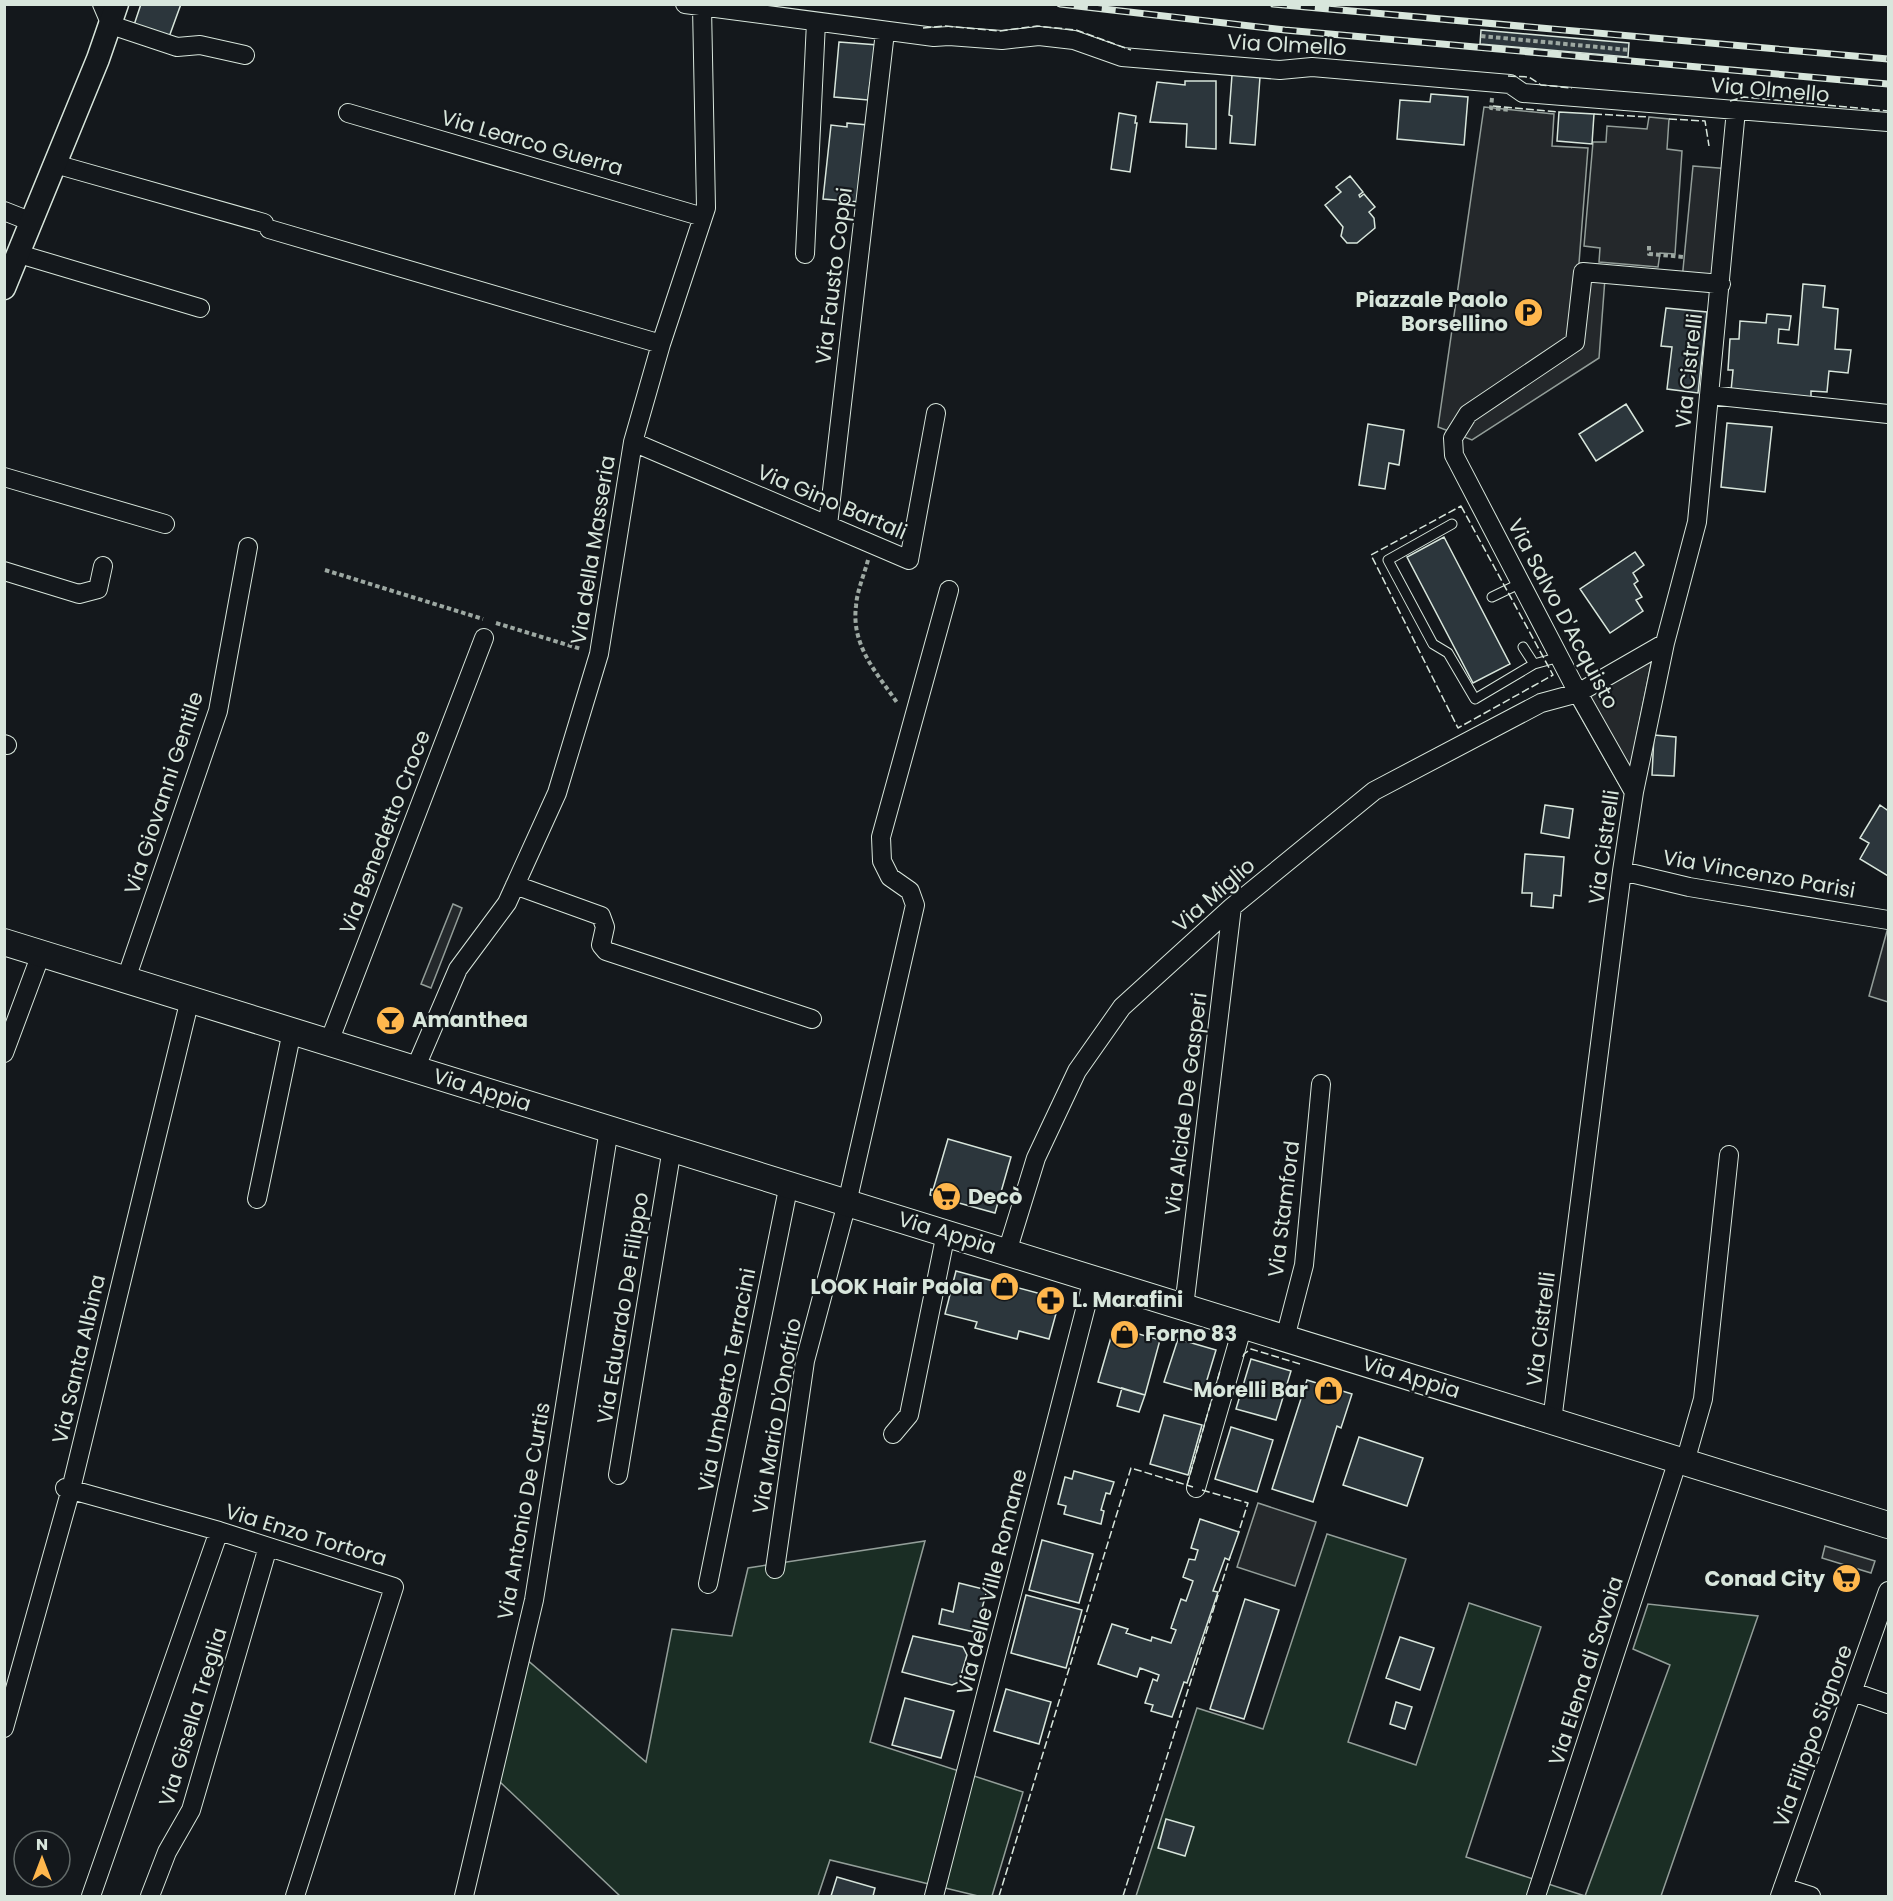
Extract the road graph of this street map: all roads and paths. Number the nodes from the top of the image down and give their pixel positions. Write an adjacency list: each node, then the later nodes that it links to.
1 (694, 6): 3 (street, Via Olmello); 15 (street, Via della Masseria)
2 (110, 11): 7 (street); 13 (street)
3 (816, 22): 4 (street, Via Olmello); 19 (street)
4 (885, 32): 10 (street, Via Olmello); 32 (street, Via Fausto Coppi)
5 (1481, 36): 6 (path)
6 (1629, 50)
7 (245, 56)
8 (1491, 108): 9 (path)
9 (1510, 110)
10 (1736, 110): 12 (street, Via Olmello); 21 (street)
11 (348, 113): 15 (street, Via Learco Guerra)
12 (1888, 122)
13 (55, 164): 16 (street); 24 (street)
14 (4, 211): 16 (street)
15 (703, 217): 24 (street, Via della Masseria)
16 (32, 222): 18 (street)
17 (1649, 246): 20 (path)
18 (19, 254): 22 (street); 23 (street)
19 (805, 254)
20 (1684, 257)
21 (1720, 284): 25 (street, Via Cistrelli); 38 (street, Via Salvo D'Acquisto)
22 (4, 288)
23 (200, 308)
24 (661, 344): 28 (street, Via della Masseria)
25 (1709, 395): 27 (street); 44 (street, Via Cistrelli)
26 (936, 412): 33 (street, Via Gino Bartali)
27 (1888, 414)
28 (633, 442): 32 (street, Via Gino Bartali); 46 (street, Via della Masseria)
29 (4, 477): 30 (street)
30 (165, 524)
31 (1452, 524): 48 (lane)
32 (828, 525): 33 (street, Via Gino Bartali)
33 (873, 544): 50 (path)
34 (248, 547): 58 (street, Via Giovanni Gentile)
35 (103, 566): 37 (street)
36 (325, 570): 41 (path)
37 (4, 571)
38 (1521, 584): 40 (lane); 47 (street, Via Salvo D'Acquisto)
39 (949, 590): 50 (street, Via Mario D'Onofrio)
40 (1492, 597)
41 (485, 619)
42 (496, 623): 46 (path)
43 (484, 638): 62 (street, Via Benedetto Croce)
44 (1665, 643): 49 (street, Via Miglio); 51 (street, Via Cistrelli)
45 (1523, 647): 48 (lane)
46 (599, 654): 53 (street, Via della Masseria)
47 (1560, 657): 48 (lane); 49 (street, Via Salvo D'Acquisto)
48 (1534, 664)
49 (1578, 693): 51 (street, Via Salvo D'Acquisto); 54 (street, Via Miglio)
50 (912, 724): 71 (street, Via Mario D'Onofrio)
51 (1634, 792): 52 (street, Via Cistrelli)
52 (1622, 871): 55 (street, Via Vincenzo Parisi); 78 (street, Via Cistrelli)
53 (515, 885): 60 (street); 64 (street, Via della Masseria)
54 (1232, 907): 73 (street, Via Miglio); 75 (street, Via Alcide De Gasperi)
55 (1888, 920)
56 (4, 942): 57 (main road, Via Appia)
57 (41, 954): 58 (main road, Via Appia); 63 (street)
58 (126, 979): 59 (main road, Via Appia)
59 (190, 999): 61 (main road, Via Appia); 83 (street, Via Santa Albina)
60 (812, 1019)
61 (292, 1031): 62 (main road, Via Appia); 70 (street)
62 (329, 1042): 64 (main road, Via Appia)
63 (4, 1053)
64 (415, 1069): 66 (main road, Via Appia)
65 (1321, 1084): 77 (street, Via Stamford)
66 (609, 1129): 67 (main road, Via Appia); 97 (street, Via Antonio De Curtis)
67 (672, 1148): 69 (main road, Via Appia); 81 (street, Via Eduardo De Filippo)
68 (1729, 1155): 80 (street, Via Elena di Savoia)
69 (789, 1184): 71 (main road, Via Appia); 88 (street, Via Umberto Terracini)
70 (257, 1199)
71 (847, 1203): 72 (main road, Via Appia); 87 (street, Via Mario D'Onofrio)
72 (946, 1233): 73 (main road, Via Appia); 79 (street)
73 (1007, 1252): 74 (main road, Via Appia)
74 (1093, 1279): 75 (main road, Via Appia); 98 (street, Via delle Ville Romane)
75 (1184, 1307): 76 (main road, Via Appia)
76 (1243, 1325): 77 (main road, Via Appia); 82 (street)
77 (1285, 1338): 78 (main road, Via Appia)
78 (1552, 1421): 80 (main road, Via Appia)
79 (893, 1434)
80 (1682, 1461): 84 (main road, Via Appia); 99 (street, Via Elena di Savoia)
81 (618, 1475)
82 (1196, 1488)
83 (68, 1489): 85 (street, Via Enzo Tortora); 92 (street, Via Santa Albina)
84 (1888, 1525)
85 (219, 1531): 86 (street, Via Enzo Tortora); 94 (street)
86 (268, 1546): 95 (street, Via Gisella Treglia); 96 (street, Via Enzo Tortora)
87 (775, 1569)
88 (708, 1584)
89 (1888, 1591): 90 (street, Via Filippo Signore)
90 (1853, 1692): 91 (street); 93 (street, Via Filippo Signore)
91 (1888, 1704)
92 (4, 1728)
93 (1782, 1892): 100 (street)
94 (91, 1896)
95 (150, 1896)
96 (295, 1896)
97 (464, 1896)
98 (934, 1896)
99 (1536, 1896)
100 (1811, 1896)

